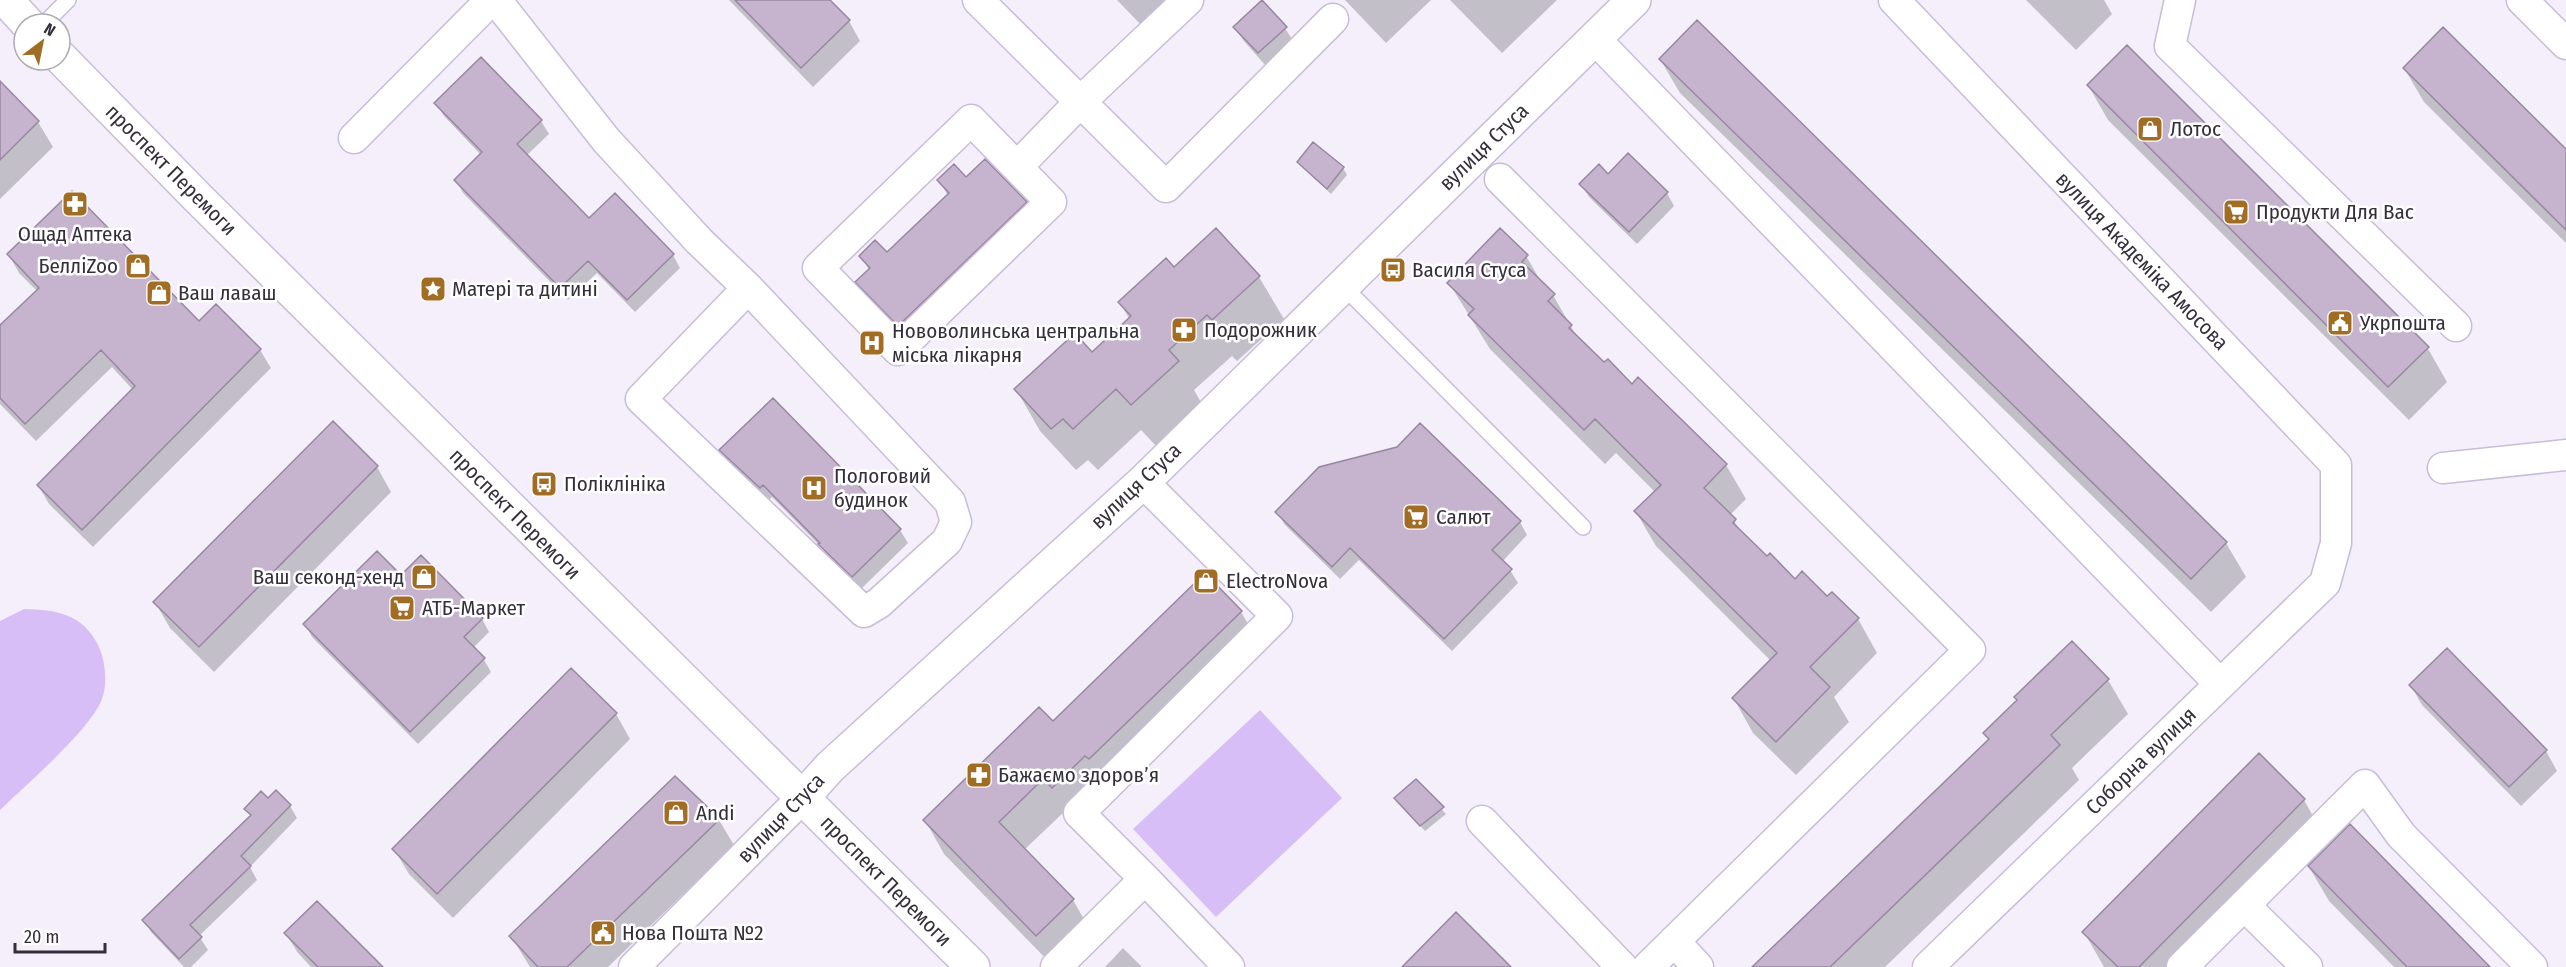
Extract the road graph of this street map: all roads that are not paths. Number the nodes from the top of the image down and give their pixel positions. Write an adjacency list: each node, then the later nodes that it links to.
1 (6, 0): 11 (street)
2 (68, 0): 12 (lane)
3 (490, 0): 18 (street)
4 (496, 0): 22 (street)
5 (978, 0): 17 (street)
6 (1188, 0): 17 (street)
7 (1634, 0): 14 (street, вулиця Стуса)
8 (1894, 0): 28 (street, вулиця Академіка Амосова)
9 (2180, 0): 23 (street)
10 (2522, 0): 15 (street)
11 (17, 12)
12 (56, 12)
13 (1333, 19): 17 (street)
14 (1595, 39): 21 (street, вулиця Стуса); 29 (street)
15 (2566, 44)
16 (72, 69): 30 (street, проспект Перемоги)
17 (1080, 102): 19 (street)
18 (354, 138)
19 (1017, 167): 19 (street)
20 (1500, 179): 34 (street)
21 (1342, 285): 26 (street, вулиця Стуса); 27 (lane)
22 (748, 288): 22 (street)
23 (2456, 326)
24 (2566, 455): 25 (street)
25 (2443, 468)
26 (1143, 482): 30 (street, вулиця Стуса); 32 (street)
27 (1583, 527)
28 (2336, 543): 29 (street, Соборна вулиця)
29 (2220, 684): 42 (street, Соборна вулиця)
30 (803, 797): 35 (street, вулиця Стуса); 36 (street, проспект Перемоги)
31 (1482, 821): 39 (street)
32 (1145, 879): 37 (street); 38 (street)
33 (2244, 905): 43 (street); 44 (street); 45 (street)
34 (1674, 941): 40 (street); 41 (street)
35 (634, 967)
36 (973, 967)
37 (1056, 967)
38 (1228, 967)
39 (1622, 967)
40 (1648, 967)
41 (1698, 967)
42 (1928, 967)
43 (2182, 967)
44 (2307, 967)
45 (2532, 967)

